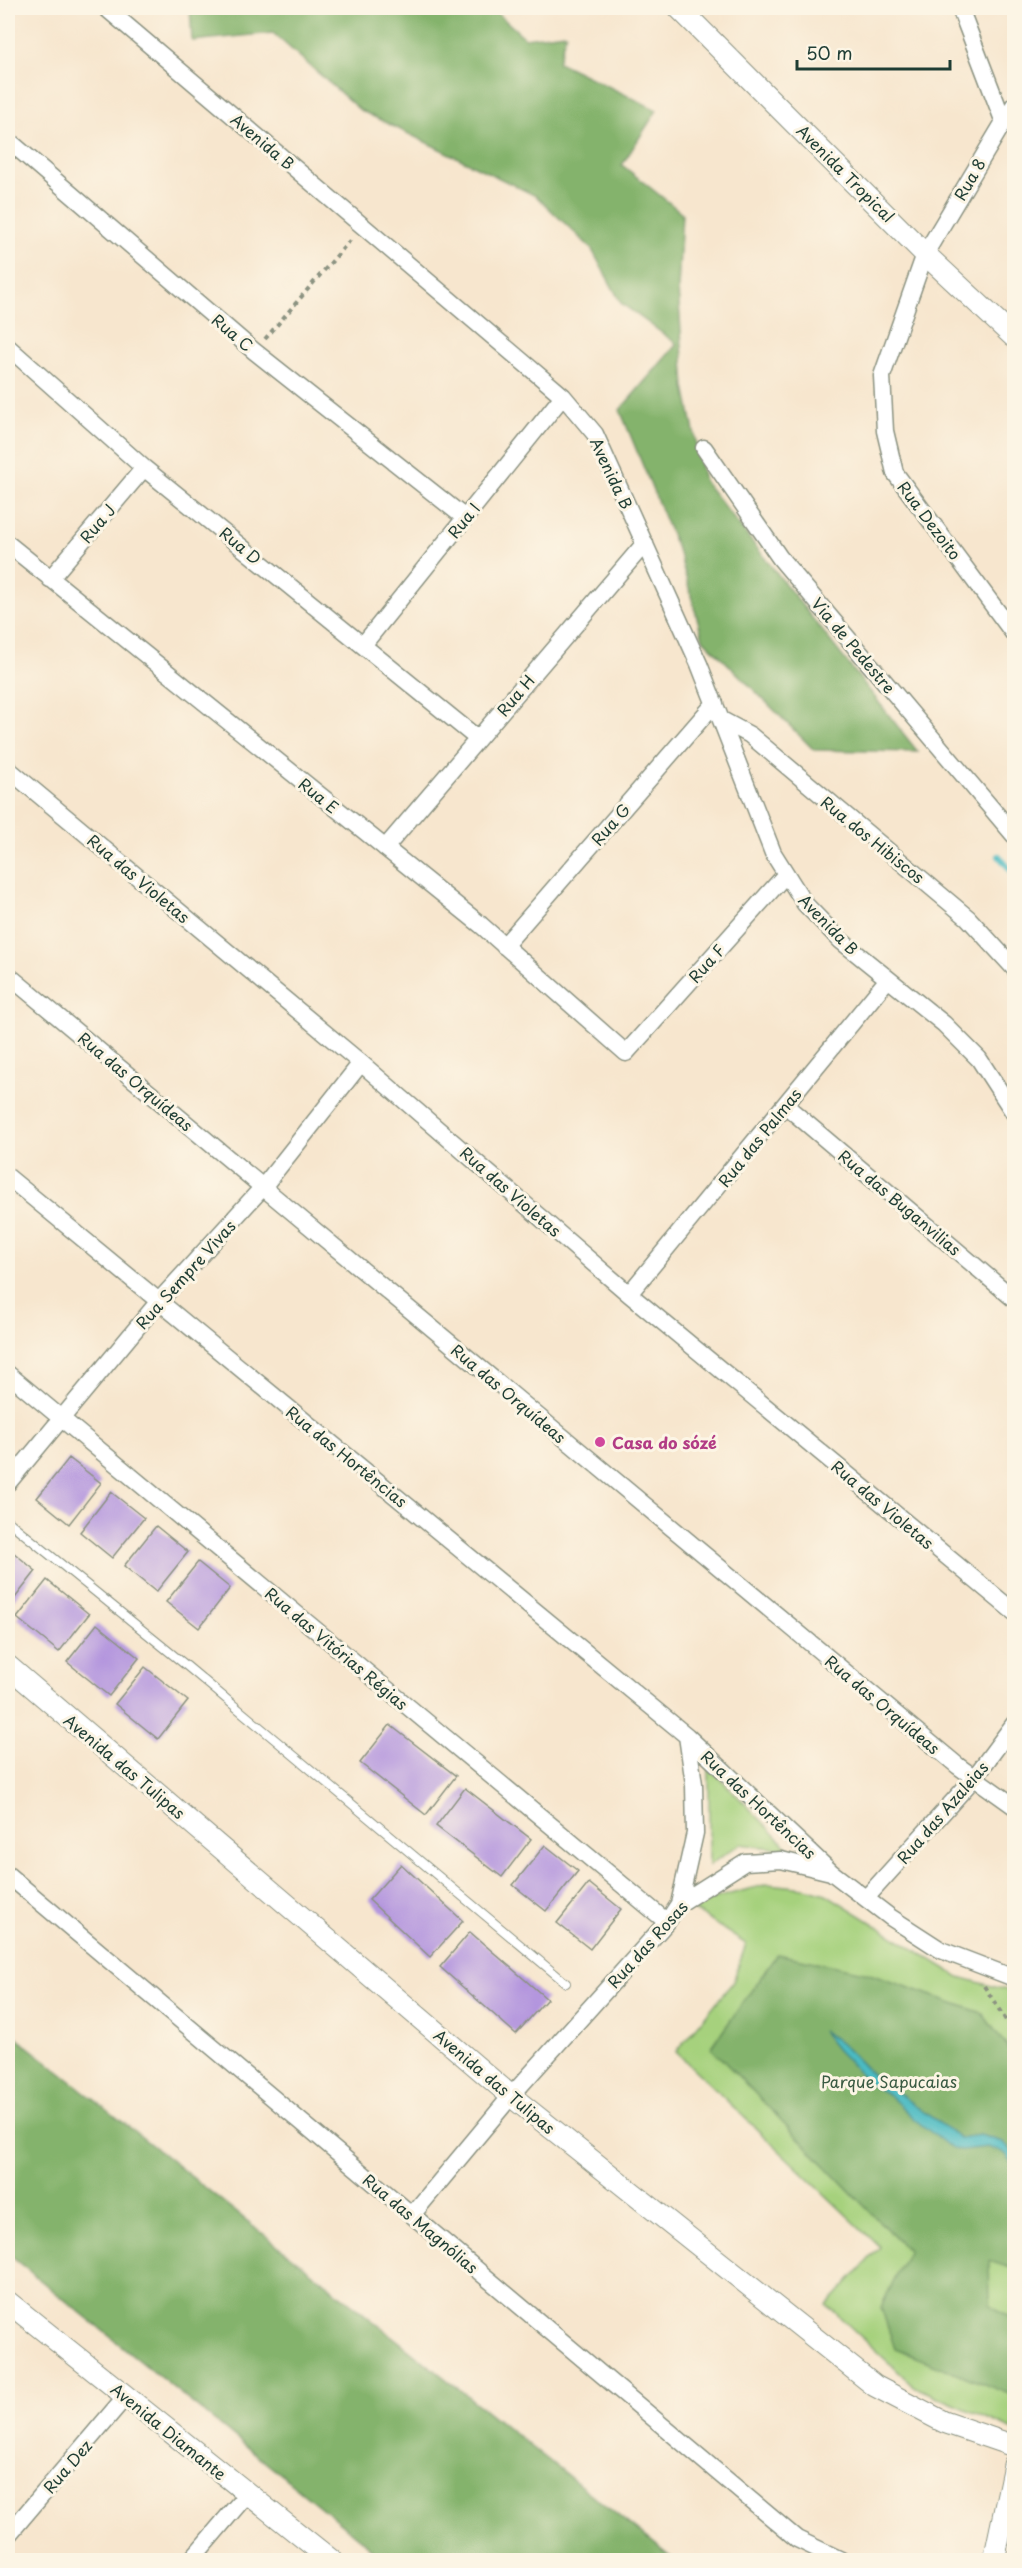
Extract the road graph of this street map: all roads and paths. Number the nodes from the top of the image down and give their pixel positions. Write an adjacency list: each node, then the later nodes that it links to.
1 (106, 8): 7 (street, Avenida B)
2 (679, 8): 8 (street, Avenida Tropical)
3 (960, 8): 5 (street)
4 (1014, 105): 5 (street, Rua 8)
5 (1004, 120): 8 (street, Rua 8)
6 (8, 140): 11 (street, Rua C)
7 (363, 226): 11 (path); 12 (street, Avenida B)
8 (925, 254): 9 (street, Avenida Tropical); 19 (street, Rua Dezoito)
9 (1014, 337)
10 (8, 347): 14 (street, Rua D)
11 (254, 351): 15 (street, Rua C)
12 (563, 396): 15 (street, Rua I); 16 (street, Avenida B)
13 (704, 448): 25 (street, Via de Pedestre)
14 (144, 468): 18 (street, Rua J); 20 (street, Rua D)
15 (465, 518): 20 (street, Rua I)
16 (645, 543): 21 (street, Avenida B); 23 (street, Rua H)
17 (8, 544): 18 (street, Rua E)
18 (51, 579): 26 (street, Rua E)
19 (1014, 634)
20 (363, 645): 23 (street, Rua D)
21 (715, 703): 22 (street, Avenida B); 28 (street, Rua G)
22 (722, 720): 27 (street, Avenida B); 29 (street, Rua dos Hibiscos)
23 (478, 739): 26 (street, Rua H)
24 (8, 769): 33 (street, Rua das Violetas)
25 (1014, 835)
26 (385, 848): 28 (street, Rua E)
27 (786, 874): 31 (street, Avenida B); 32 (street, Rua F)
28 (504, 946): 32 (street, Rua E)
29 (1014, 968)
30 (8, 975): 37 (street, Rua das Orquídeas)
31 (888, 978): 34 (street, Rua das Palmas); 35 (street)
32 (626, 1053)
33 (361, 1063): 37 (street, Rua Sempre Vivas); 38 (street, Rua das Violetas)
34 (785, 1105): 38 (street, Rua das Palmas); 39 (street, Rua das Buganvilias)
35 (1014, 1113)
36 (8, 1177): 40 (street, Rua das Hortências)
37 (263, 1187): 40 (street, Rua Sempre Vivas); 49 (street, Rua das Orquídeas)
38 (629, 1294): 45 (street, Rua das Violetas)
39 (1014, 1299)
40 (159, 1301): 42 (street, Rua Sempre Vivas); 48 (street, Rua das Hortências)
41 (8, 1374): 42 (street, Rua das Vitórias Régias)
42 (62, 1419): 43 (street, Rua Sempre Vivas); 55 (street, Rua das Vitórias Régias)
43 (8, 1484)
44 (8, 1521): 58 (lane)
45 (1014, 1612)
46 (8, 1666): 60 (street, Avenida das Tulipas)
47 (1014, 1724): 49 (street, Rua das Azaleias)
48 (687, 1736): 51 (street, Rua das Hortências); 54 (street, Rua das Hortências)
49 (974, 1778): 50 (street, Rua das Orquídeas); 53 (street, Rua das Azaleias)
50 (1014, 1806)
51 (831, 1872): 53 (street, Rua das Rosas); 54 (street, Rua das Rosas)
52 (8, 1875): 61 (street, Rua das Magnólias)
53 (866, 1898): 56 (street, Rua das Rosas)
54 (679, 1904): 55 (street, Rua das Rosas)
55 (667, 1922): 60 (street, Rua das Rosas)
56 (968, 1960): 57 (street, Rua das Rosas); 59 (path)
57 (1014, 1978)
58 (566, 1983)
59 (1014, 2029)
60 (511, 2096): 61 (street, Rua das Rosas); 64 (street, Avenida das Tulipas)
61 (412, 2215): 70 (street, Rua das Magnólias)
62 (8, 2302): 63 (street, Avenida Diamante)
63 (126, 2396): 66 (street, Avenida Diamante); 67 (street, Rua Dez)
64 (1014, 2446)
65 (1014, 2465): 71 (street)
66 (248, 2494): 68 (street); 69 (street, Avenida Diamante)
67 (8, 2535)
68 (191, 2560)
69 (331, 2560)
70 (841, 2560)
71 (994, 2560)

